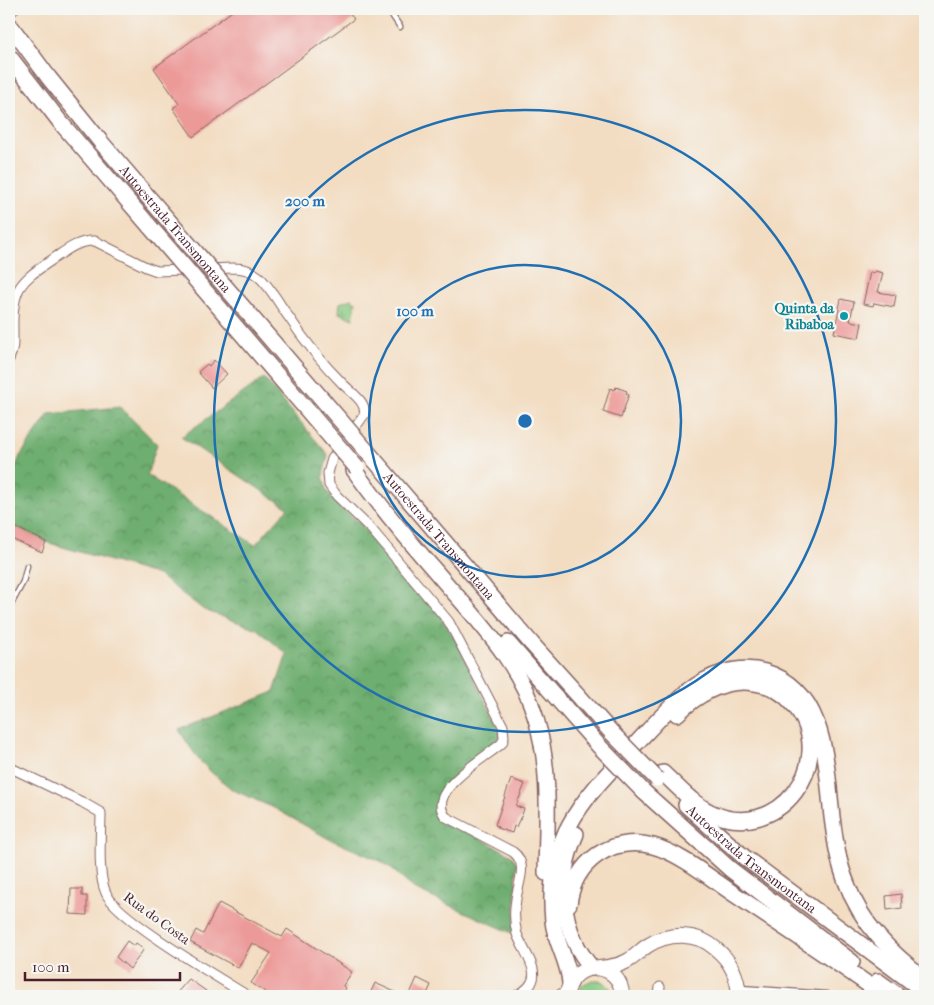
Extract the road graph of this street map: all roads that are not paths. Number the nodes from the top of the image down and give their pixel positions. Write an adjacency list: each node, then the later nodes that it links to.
1 (14, 9): 3 (street)
2 (388, 9): 5 (lane)
3 (9, 15)
4 (9, 24): 12 (highway, Autoestrada Transmontana, bridge)
5 (400, 27)
6 (9, 56): 8 (highway, Autoestrada Transmontana, bridge)
7 (9, 359): 24 (street)
8 (355, 469): 13 (highway); 26 (highway, Autoestrada Transmontana, bridge)
9 (27, 566): 10 (lane)
10 (9, 608)
11 (9, 767): 23 (street, Rua do Costa)
12 (660, 776): 14 (highway); 22 (highway, Autoestrada Transmontana)
13 (553, 923): 17 (highway); 18 (highway)
14 (568, 923): 16 (highway); 25 (highway)
15 (630, 960): 16 (main road); 19 (main road); 20 (main road)
16 (595, 968): 18 (main road); 20 (main road)
17 (925, 979)
18 (566, 991)
19 (739, 992): 21 (lane)
20 (622, 994)
21 (827, 994)
22 (925, 994)
23 (248, 996)
24 (516, 996)
25 (884, 996)
26 (899, 996)

